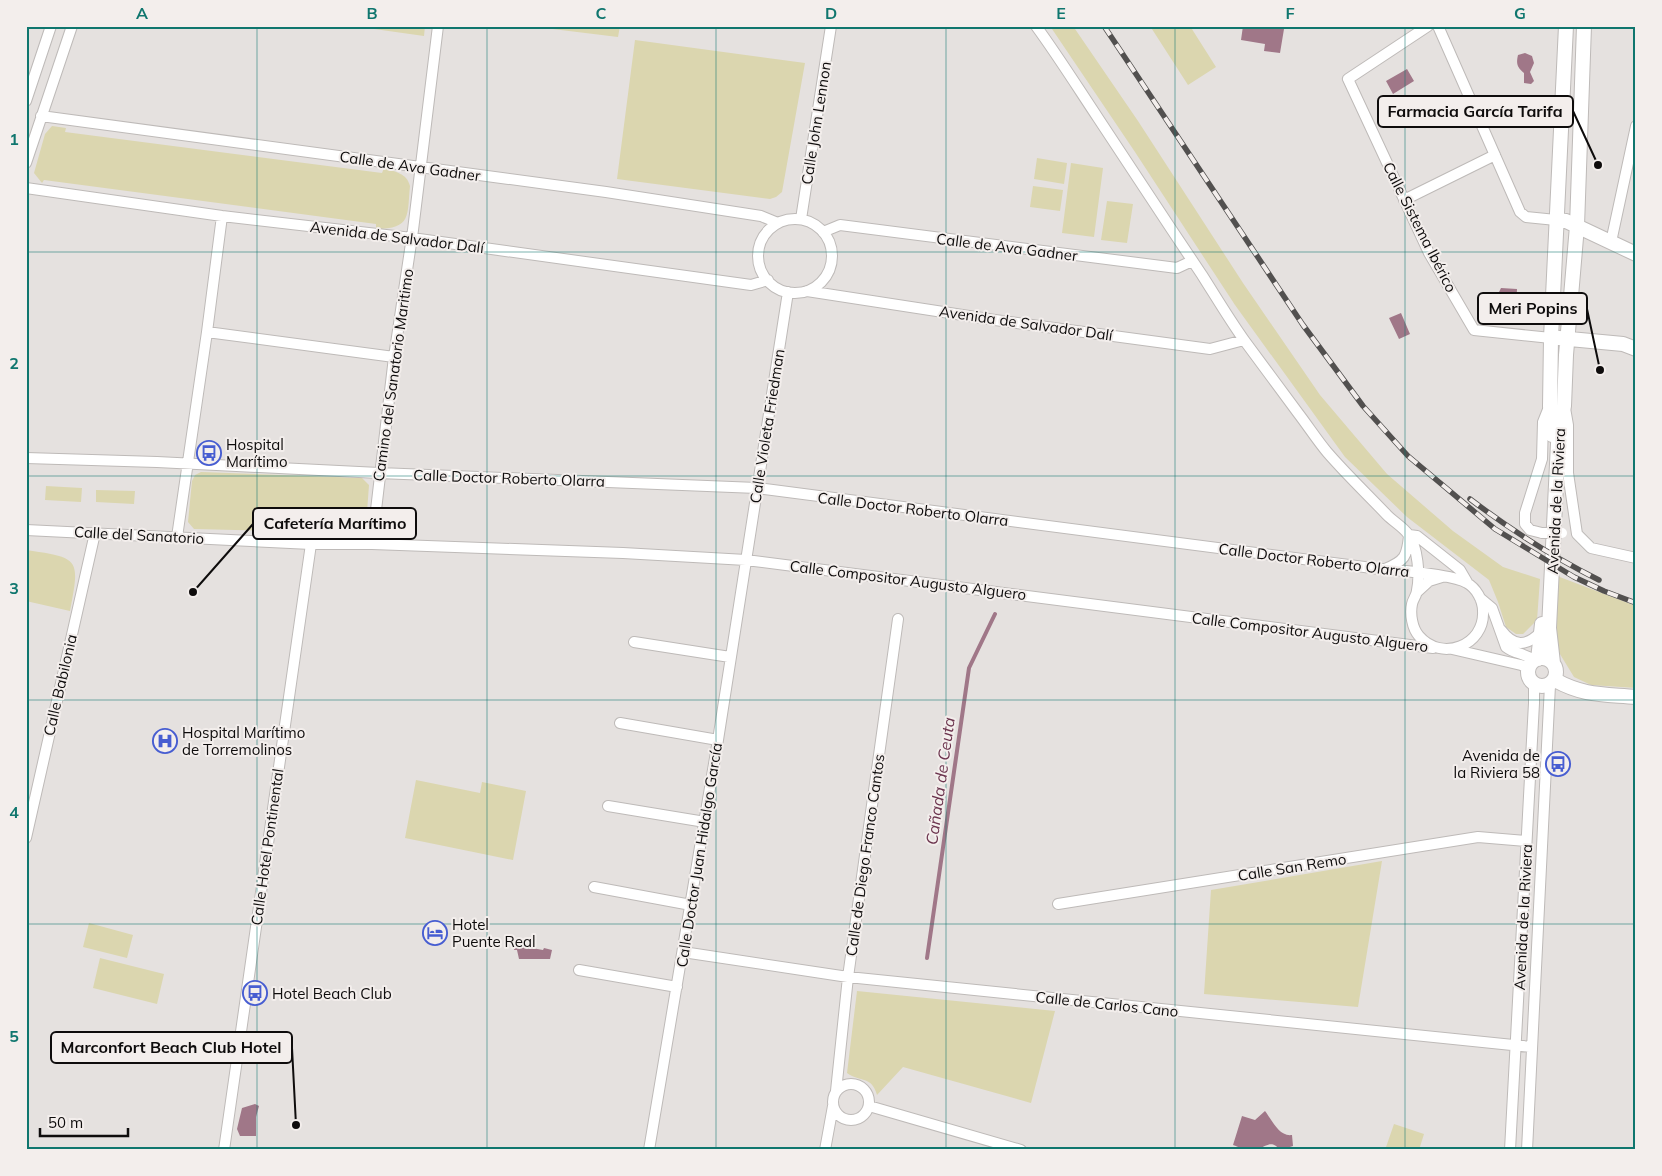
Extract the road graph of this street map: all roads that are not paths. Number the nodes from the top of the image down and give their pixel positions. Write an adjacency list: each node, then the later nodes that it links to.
1 (51, 26): 10 (street)
2 (72, 26): 11 (street)
3 (438, 26): 15 (street, Camino del Sanatorio Maritimo)
4 (831, 26): 19 (street, Calle John Lennon)
5 (1036, 26): 27 (street)
6 (1428, 26): 17 (street, Calle Sistema Ibérico)
7 (1438, 26): 13 (street)
8 (1566, 26): 20 (street, Avenida de la Riviera)
9 (1584, 26): 22 (street, Avenida de la Riviera)
10 (26, 101)
11 (41, 116): 14 (street); 15 (street, Calle de Ava Gadner)
12 (1636, 126): 25 (street)
13 (1495, 154): 17 (street); 20 (street)
14 (26, 164)
15 (421, 168): 21 (street, Calle de Ava Gadner); 24 (street, Camino del Sanatorio Maritimo)
16 (26, 188): 18 (street, Avenida de Salvador Dalí)
17 (1404, 200): 32 (street, Calle Sistema Ibérico)
18 (222, 216): 24 (street, Avenida de Salvador Dalí); 31 (street)
19 (801, 219): 21 (street); 23 (street)
20 (1556, 220): 22 (street); 32 (street, Avenida de la Riviera)
21 (778, 223): 28 (street)
22 (1577, 226): 25 (street); 33 (street, Avenida de la Riviera)
23 (823, 232): 27 (street, Calle de Ava Gadner); 29 (street)
24 (412, 238): 28 (street, Avenida de Salvador Dalí); 36 (street, Camino del Sanatorio Maritimo)
25 (1611, 242): 26 (street)
26 (1636, 254)
27 (1192, 261): 34 (street)
28 (768, 280): 30 (street)
29 (807, 291): 30 (street); 34 (street, Avenida de Salvador Dalí)
30 (788, 292): 42 (street, Calle Violeta Friedman)
31 (207, 332): 36 (street); 40 (street)
32 (1551, 338): 33 (street); 37 (street, Avenida de la Riviera)
33 (1568, 339): 35 (street); 38 (street, Avenida de la Riviera)
34 (1244, 340): 46 (street)
35 (1636, 349)
36 (394, 357): 41 (street, Camino del Sanatorio Maritimo)
37 (1550, 406): 45 (street, bridge); 60 (street, Avenida de la Riviera)
38 (1564, 406): 45 (street); 65 (street, Avenida de la Riviera)
39 (26, 458): 40 (street, Calle Doctor Roberto Olarra)
40 (188, 463): 41 (street, Calle Doctor Roberto Olarra); 47 (street)
41 (379, 473): 42 (street, Calle Doctor Roberto Olarra); 49 (street, Camino del Sanatorio Maritimo)
42 (757, 488): 51 (street, Calle Violeta Friedman); 52 (street, Calle Doctor Roberto Olarra)
43 (26, 530): 44 (street, Calle del Sanatorio)
44 (95, 533): 47 (street, Calle del Sanatorio); 73 (street, Calle Babilonia)
45 (1577, 534): 50 (street)
46 (1409, 535): 52 (street); 53 (street); 55 (street)
47 (177, 537): 48 (street, Calle del Sanatorio)
48 (311, 544): 49 (street, Calle del Sanatorio); 87 (street, Calle Hotel Pontinental)
49 (372, 544): 51 (street, Calle Compositor Augusto Alguero)
50 (1636, 558)
51 (746, 560): 62 (street, Calle Compositor Augusto Alguero); 63 (street, Calle Doctor Juan Hidalgo García)
52 (1384, 569): 53 (street, Calle Doctor Roberto Olarra)
53 (1418, 574): 54 (street, Calle Doctor Roberto Olarra); 56 (street)
54 (1444, 577): 55 (street); 56 (street)
55 (1467, 582): 57 (street)
56 (1417, 592): 62 (street)
57 (1480, 598): 59 (street); 62 (street)
58 (898, 619): 80 (street, Calle de Diego Franco Cantos)
59 (1499, 627): 60 (street); 64 (street)
60 (1542, 632): 64 (street, Avenida de la Riviera)
61 (634, 642): 63 (street)
62 (1447, 649): 64 (street, Calle Compositor Augusto Alguero)
63 (730, 657): 70 (street, Calle Doctor Juan Hidalgo García)
64 (1534, 662): 65 (street); 67 (street)
65 (1553, 663): 66 (street)
66 (1552, 682): 67 (street); 68 (street); 83 (street, Avenida de la Riviera)
67 (1534, 684): 74 (street, Avenida de la Riviera)
68 (1636, 697)
69 (620, 724): 70 (street)
70 (718, 740): 72 (street, Calle Doctor Juan Hidalgo García)
71 (608, 806): 72 (street)
72 (704, 822): 77 (street, Calle Doctor Juan Hidalgo García)
73 (26, 838)
74 (1526, 841): 76 (street, Calle San Remo); 82 (street, Avenida de la Riviera)
75 (594, 888): 77 (street)
76 (1058, 904)
77 (691, 905): 78 (street, Calle Doctor Juan Hidalgo García)
78 (683, 952): 80 (street, Calle de Carlos Cano); 81 (street, Calle Doctor Juan Hidalgo García)
79 (579, 970): 81 (street)
80 (848, 977): 82 (street, Calle de Carlos Cano); 84 (street, Calle de Diego Franco Cantos)
81 (677, 986): 88 (street, Calle Doctor Juan Hidalgo García)
82 (1517, 1045): 83 (street, Calle de Carlos Cano); 91 (street, Avenida de la Riviera)
83 (1532, 1047): 92 (street, Avenida de la Riviera)
84 (836, 1091): 85 (street); 86 (street)
85 (833, 1106): 86 (street); 89 (street)
86 (869, 1106): 90 (street)
87 (224, 1150)
88 (649, 1150)
89 (825, 1150)
90 (1021, 1150)
91 (1510, 1150)
92 (1527, 1150)

